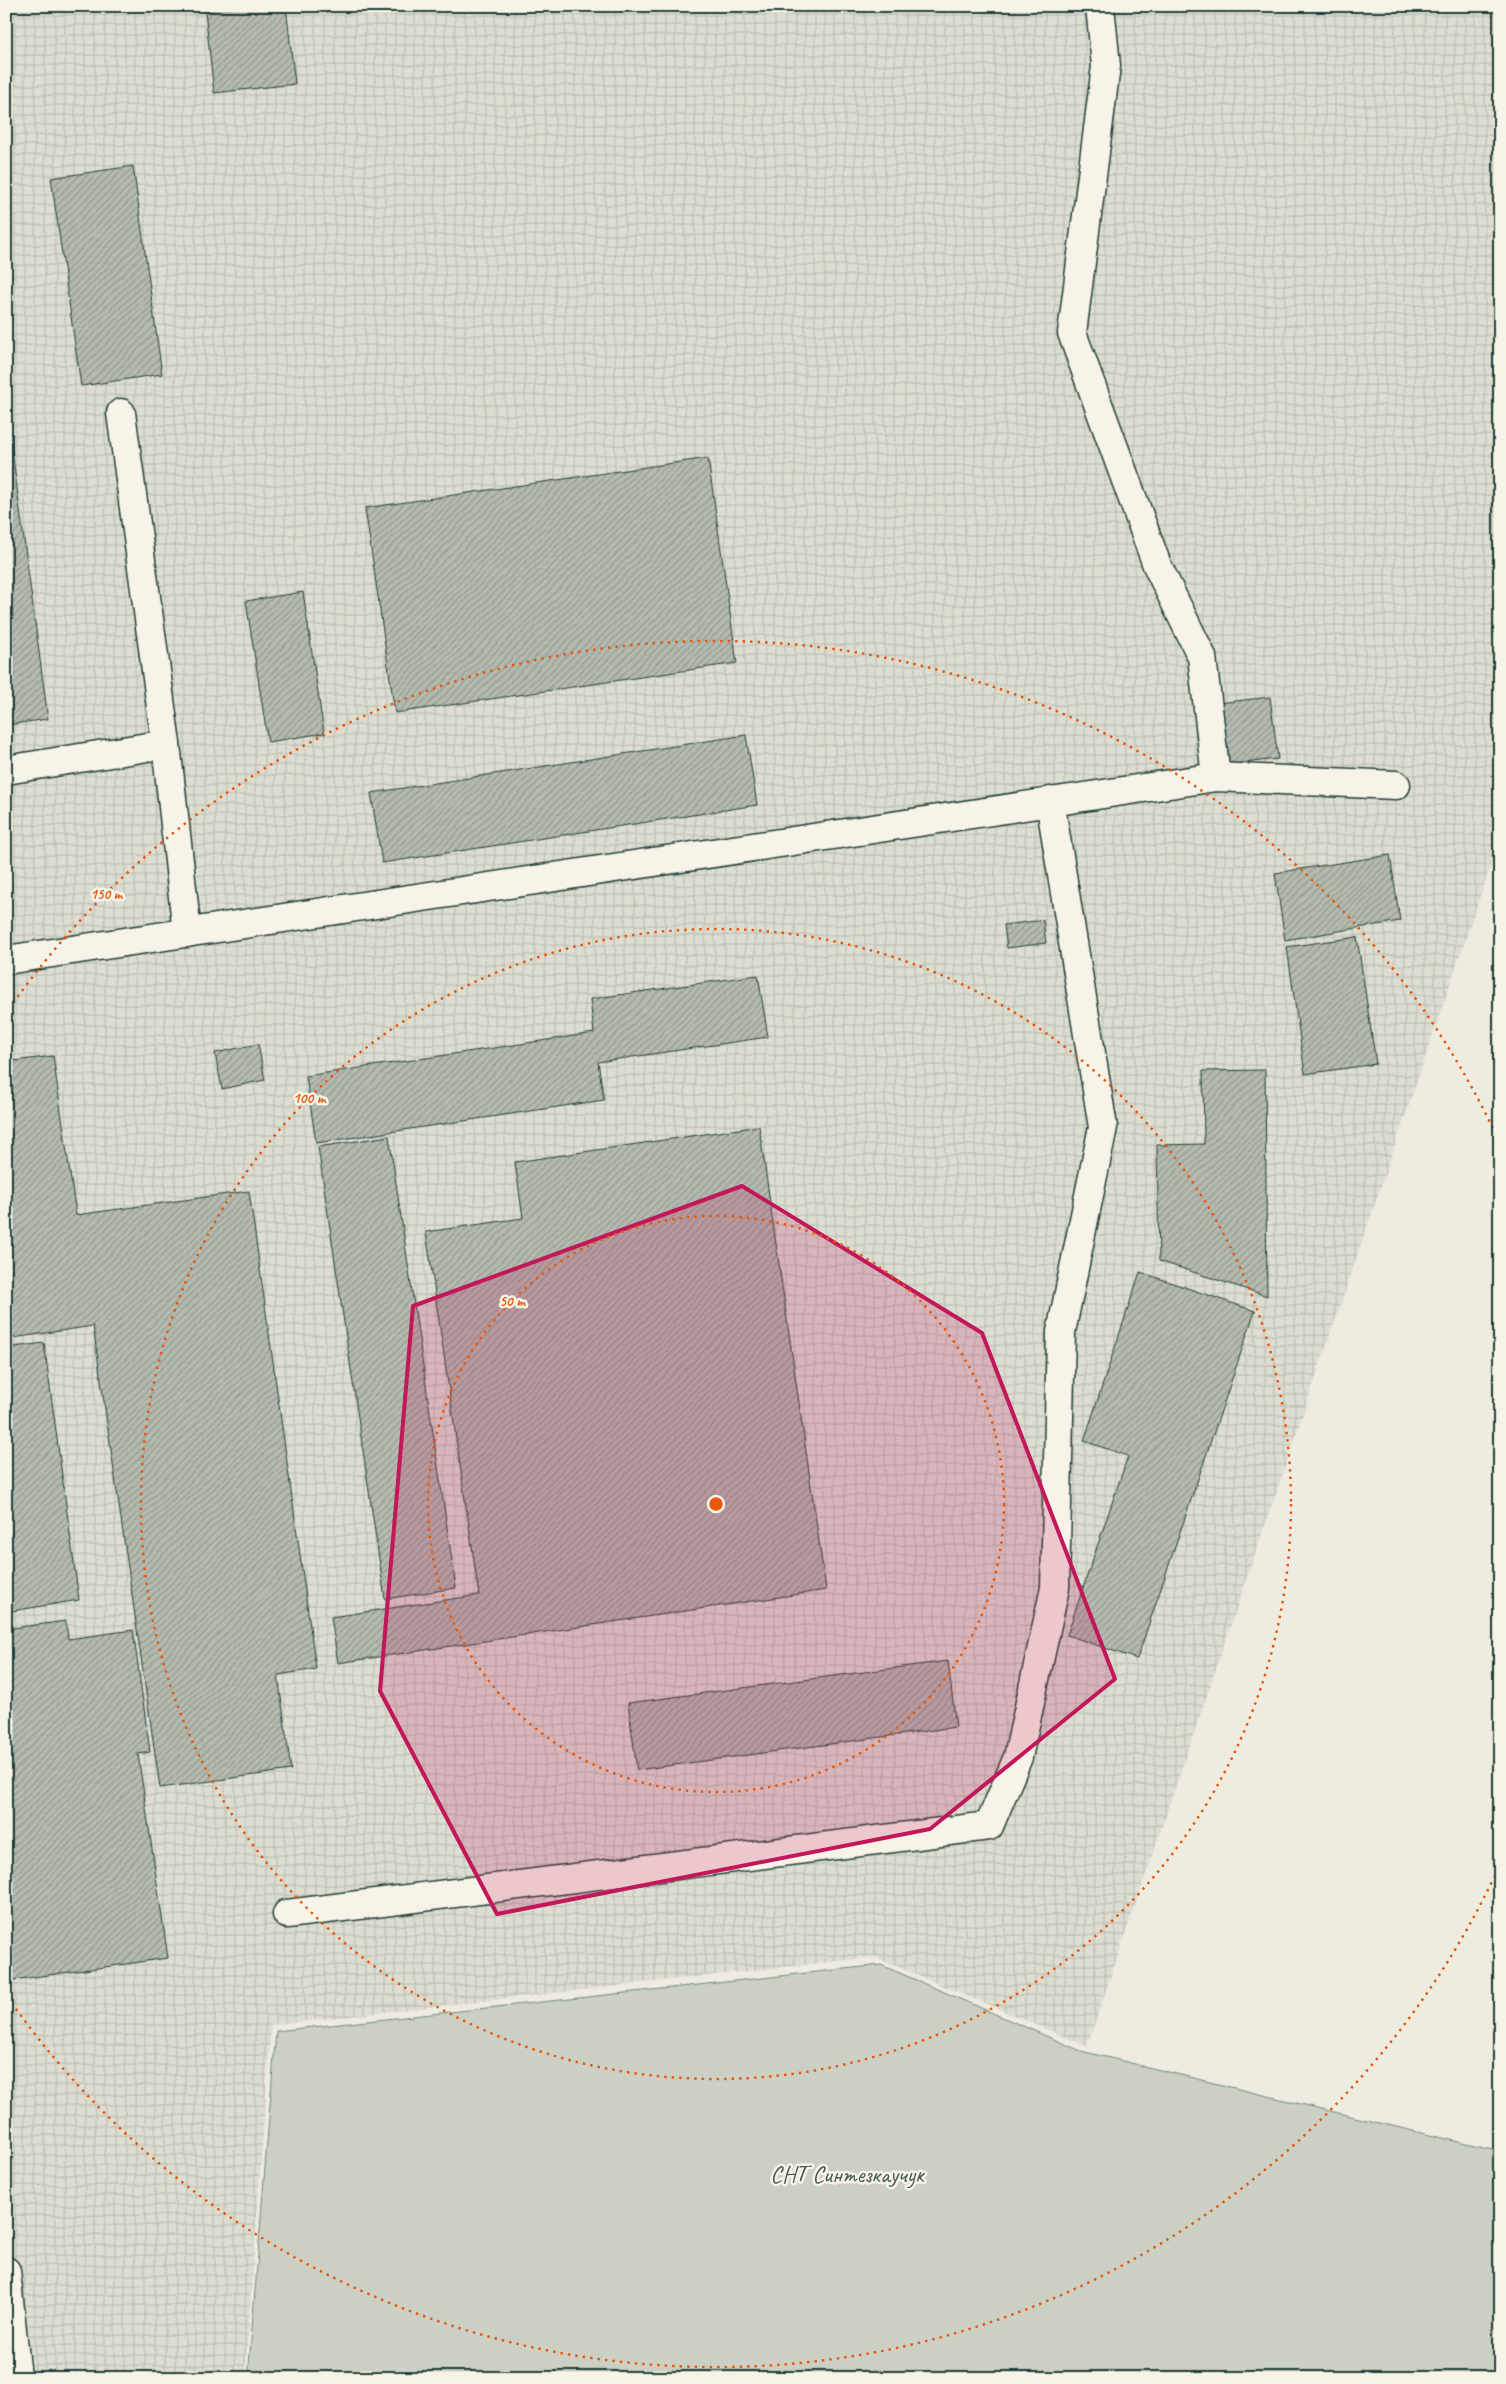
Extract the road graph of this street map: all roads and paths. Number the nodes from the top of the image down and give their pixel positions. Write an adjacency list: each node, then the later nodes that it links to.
1 (1100, 6): 5 (street)
2 (121, 413): 3 (street)
3 (166, 744): 4 (street); 8 (street)
4 (6, 770)
5 (1216, 777): 6 (street); 7 (street)
6 (1396, 785)
7 (1050, 801): 8 (street); 10 (street)
8 (187, 933): 9 (street)
9 (6, 960)
10 (287, 1914)
11 (6, 2271): 12 (street)
12 (17, 2378)

